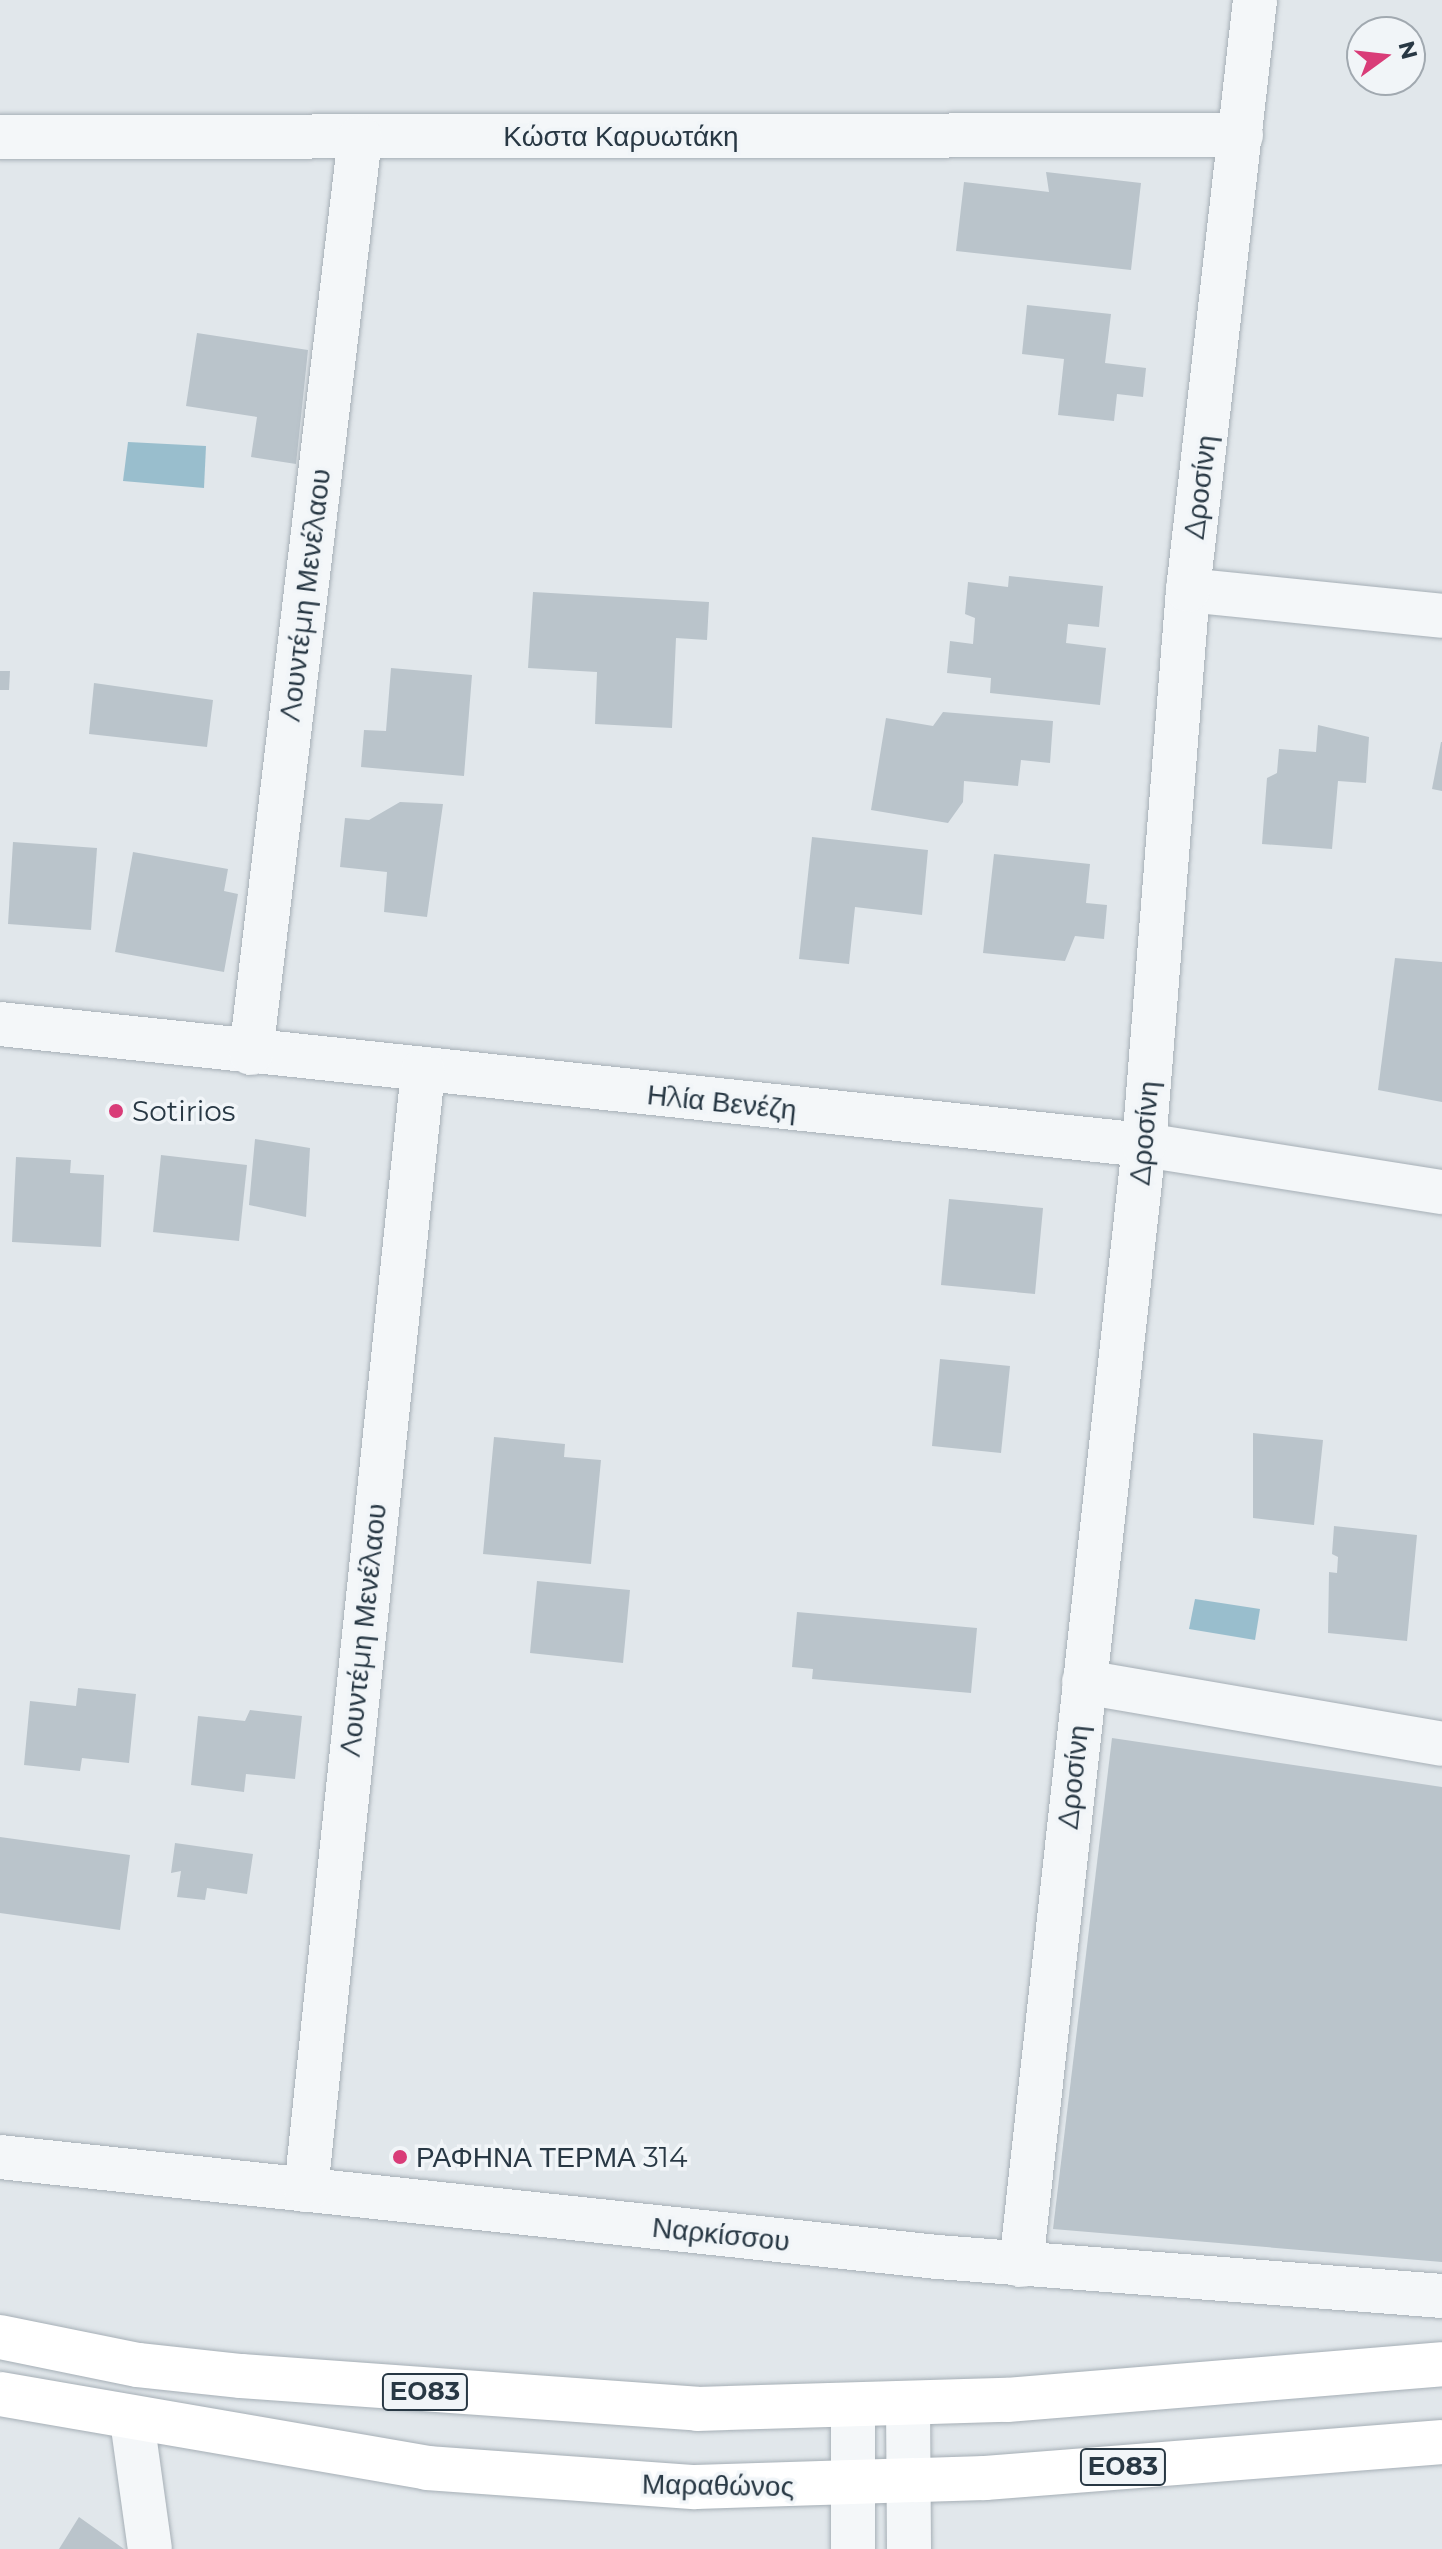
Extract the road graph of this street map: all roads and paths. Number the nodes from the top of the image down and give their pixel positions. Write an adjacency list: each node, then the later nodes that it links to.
1 (1255, 0): 2 (street, Δροσίνη)
2 (1241, 135): 4 (street, Κώστα Καρυωτάκη); 5 (street, Δροσίνη)
3 (0, 137): 4 (street, Κώστα Καρυωτάκη)
4 (360, 137): 8 (street, Λουντέμη Μενέλαου)
5 (1188, 590): 6 (street); 10 (street, Δροσίνη)
6 (1442, 616)
7 (0, 1024): 8 (street, Ηλία Βενέζη)
8 (251, 1053): 9 (street, Ηλία Βενέζη)
9 (423, 1071): 10 (street, Ηλία Βενέζη); 15 (street, Λουντέμη Μενέλαου)
10 (1144, 1145): 11 (street, Ηλία Βενέζη); 12 (street, Δροσίνη)
11 (1442, 1192)
12 (1084, 1682): 13 (street); 16 (street, Δροσίνη)
13 (1442, 1744)
14 (0, 2157): 15 (street, Ναρκίσσου)
15 (306, 2190): 16 (street, Ναρκίσσου)
16 (1021, 2265): 17 (street, Ναρκίσσου)
17 (1442, 2296)
18 (0, 2337): 22 (main road, ΕΟ83)
19 (1442, 2364): 21 (main road, ΕΟ83)
20 (0, 2394): 23 (main road, Μαραθώνος / ΕΟ83)
21 (908, 2404): 22 (main road, ΕΟ83); 25 (street)
22 (853, 2407): 26 (street)
23 (132, 2420): 26 (main road, Μαραθώνος / ΕΟ83); 27 (street)
24 (1442, 2442): 25 (main road, Μαραθώνος / ΕΟ83)
25 (910, 2482): 26 (main road, Μαραθώνος / ΕΟ83); 29 (street)
26 (849, 2485): 28 (street)
27 (150, 2549)
28 (853, 2549)
29 (909, 2549)

